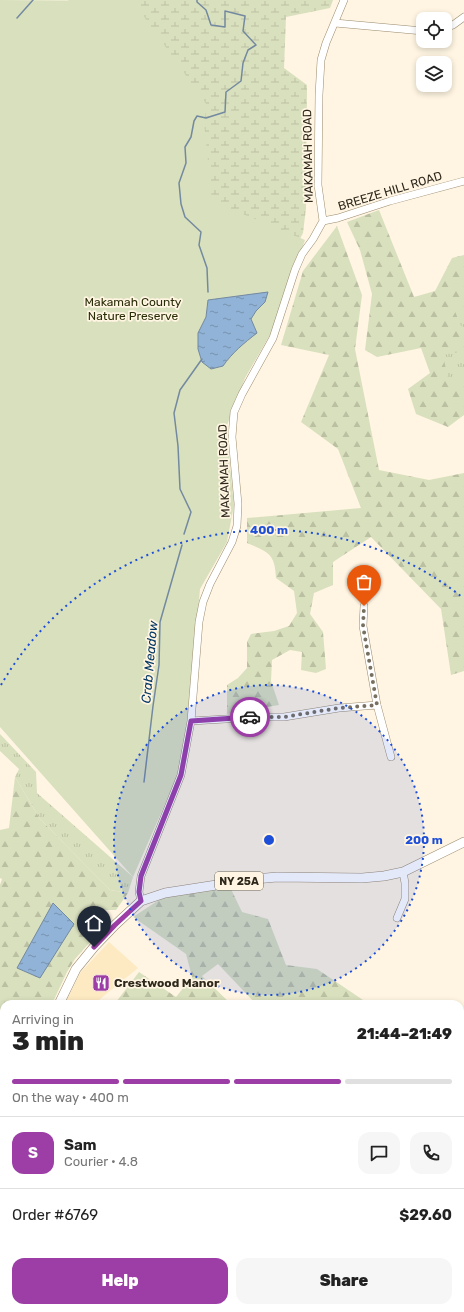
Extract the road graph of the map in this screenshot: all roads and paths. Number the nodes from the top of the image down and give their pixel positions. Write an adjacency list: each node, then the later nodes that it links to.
1 (344, 0): 3 (street, MAKAMAH ROAD)
2 (464, 18): 4 (street)
3 (335, 24): 5 (street); 7 (street, MAKAMAH ROAD)
4 (452, 25)
5 (416, 30)
6 (464, 181): 7 (street, BREEZE HILL ROAD)
7 (323, 222): 10 (street, MAKAMAH ROAD)
8 (364, 606): 9 (street)
9 (377, 705): 10 (street); 11 (street)
10 (191, 721): 14 (street, MAKAMAH ROAD)
11 (391, 757)
12 (464, 842): 13 (main road, NY 25A)
13 (403, 872): 14 (main road, NY 25A); 15 (street)
14 (141, 901): 16 (main road, NY 25A)
15 (397, 918)
16 (61, 1000)

